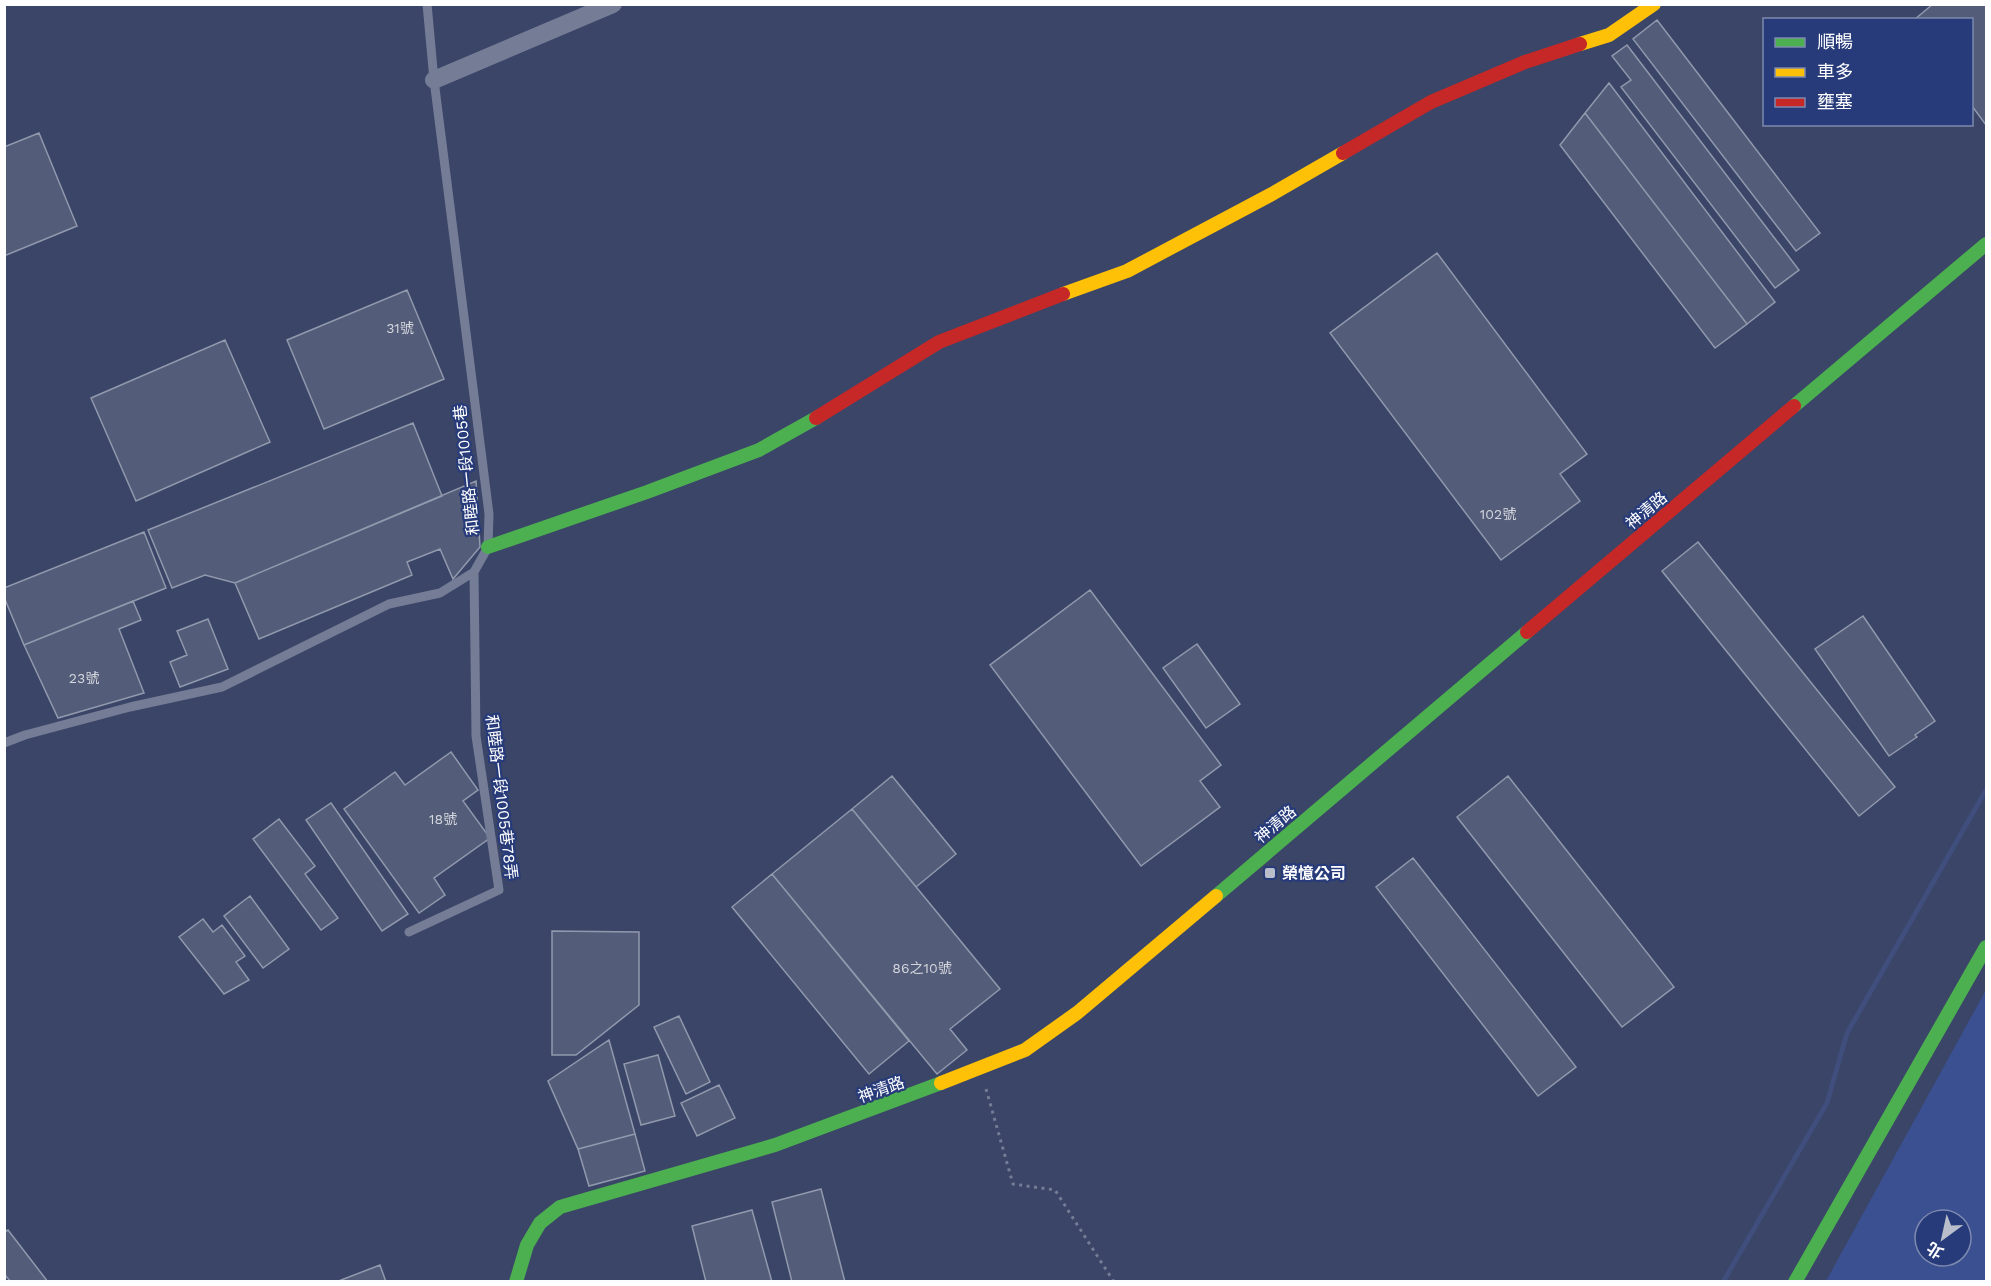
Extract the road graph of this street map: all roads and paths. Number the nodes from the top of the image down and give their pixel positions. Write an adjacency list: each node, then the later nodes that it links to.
1 (427, 4): 4 (lane, 和睦路一段1005巷)
2 (613, 4): 4 (street)
3 (1654, 4): 6 (street)
4 (434, 80): 6 (lane, 和睦路一段1005巷)
5 (1986, 244): 11 (street, 神清路)
6 (488, 547): 7 (lane, 和睦路一段1005巷)
7 (474, 572): 8 (lane, 和睦路一段1005巷); 9 (lane, 和睦路一段1005巷78弄)
8 (4, 743)
9 (408, 932)
10 (1986, 947): 14 (street)
11 (980, 1069): 12 (street, 神清路); 13 (path)
12 (516, 1281)
13 (1114, 1281)
14 (1795, 1281)

